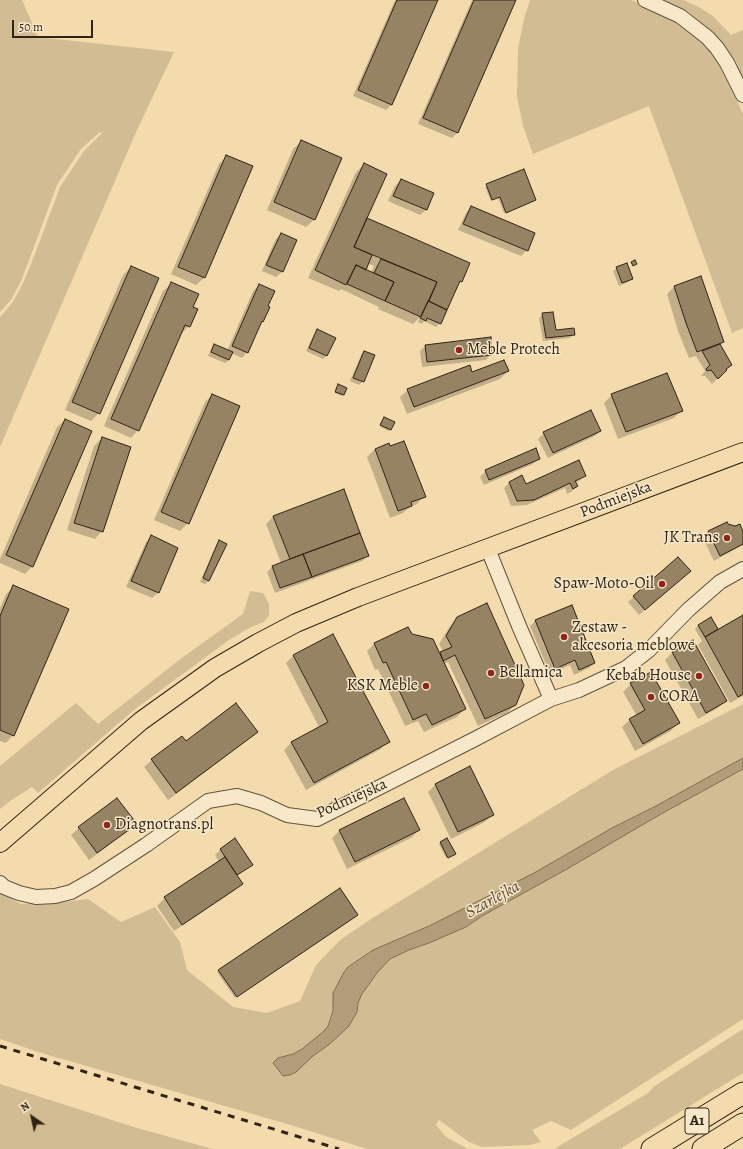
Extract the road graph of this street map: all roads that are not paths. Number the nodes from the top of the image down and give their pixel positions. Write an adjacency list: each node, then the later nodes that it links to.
1 (645, 0): 2 (street)
2 (743, 95)
3 (743, 452): 4 (main road, Podmiejska)
4 (488, 549): 6 (street); 7 (main road, Podmiejska)
5 (743, 569): 6 (street, Podmiejska)
6 (551, 699): 8 (street, Podmiejska)
7 (0, 843)
8 (0, 883)
9 (743, 1093): 11 (highway, A1)
10 (743, 1124): 12 (highway, A1)
11 (652, 1149)
12 (703, 1149)

